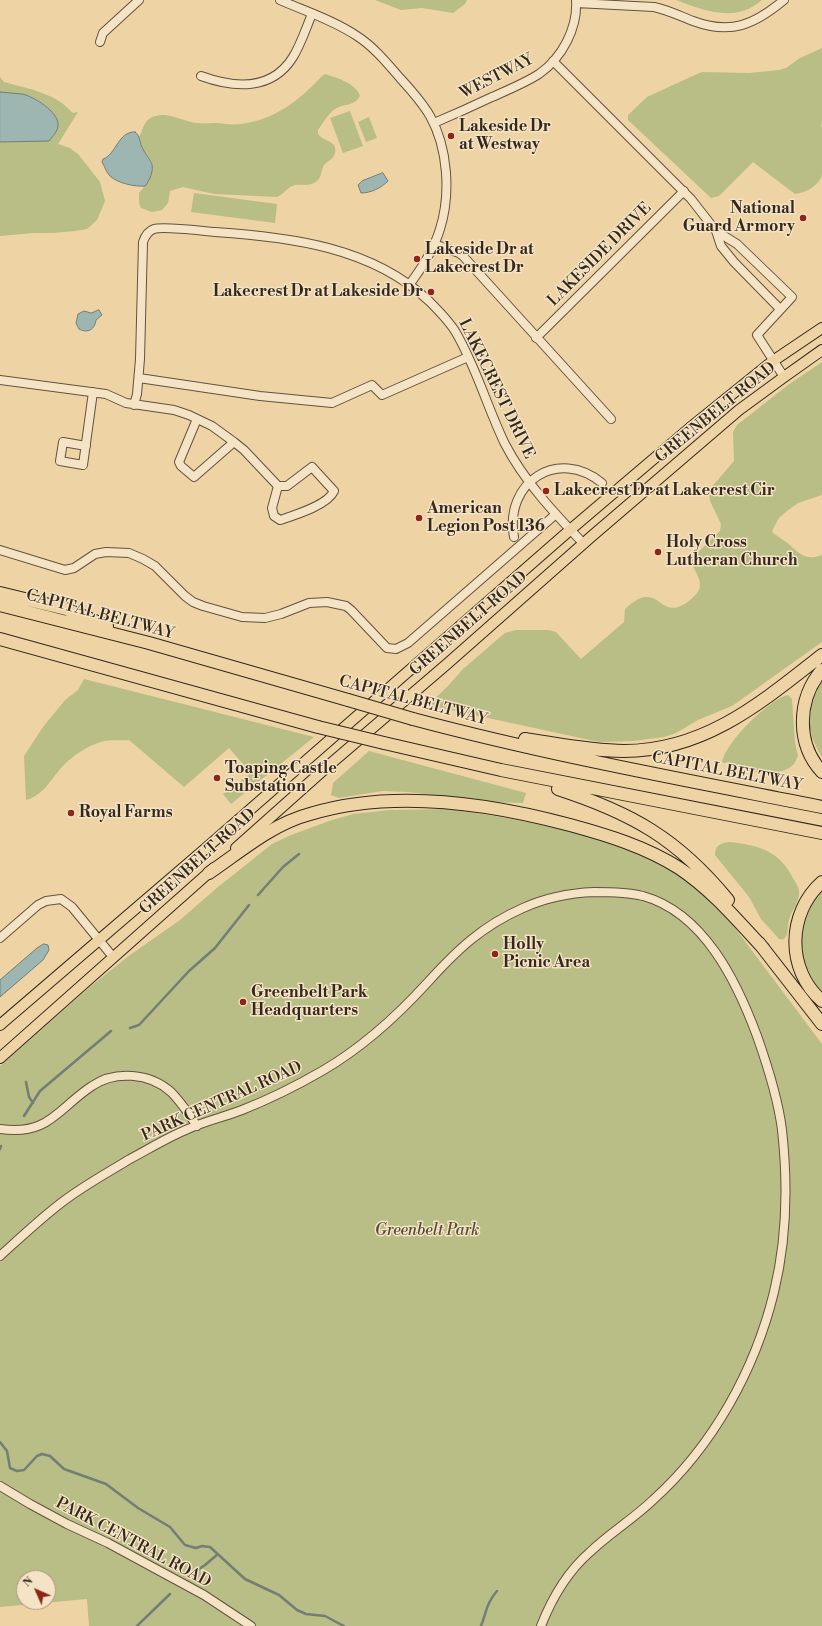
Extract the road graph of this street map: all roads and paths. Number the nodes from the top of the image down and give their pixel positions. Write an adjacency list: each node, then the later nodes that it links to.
1 (138, 0): 6 (street)
2 (280, 0): 5 (street)
3 (784, 0): 4 (street)
4 (576, 2): 7 (street, WESTWAY)
5 (312, 14): 8 (street); 9 (street)
6 (100, 42)
7 (553, 61): 9 (street, WESTWAY); 10 (street)
8 (201, 76)
9 (434, 123): 12 (street)
10 (684, 191): 11 (street); 17 (street, LAKESIDE DRIVE)
11 (716, 231): 14 (street); 14 (street)
12 (434, 244): 13 (street); 17 (street)
13 (409, 285): 20 (street, LAKECREST DRIVE); 23 (street, LAKECREST DRIVE)
14 (780, 309): 21 (street)
15 (822, 322): 18 (main road)
16 (822, 328): 18 (main road, GREENBELT ROAD)
17 (536, 338): 28 (street)
18 (805, 338): 21 (main road, GREENBELT ROAD)
19 (822, 350): 22 (main road, GREENBELT ROAD)
20 (468, 357): 23 (street); 31 (street, LAKECREST DRIVE)
21 (773, 361): 22 (street); 35 (main road, GREENBELT ROAD)
22 (784, 377): 37 (main road, GREENBELT ROAD)
23 (139, 378): 26 (street)
24 (0, 380): 25 (street)
25 (93, 392): 26 (street); 30 (street)
26 (134, 405): 27 (street)
27 (197, 419): 29 (street); 29 (street)
28 (611, 419)
29 (234, 442): 33 (street)
30 (86, 446): 30 (street)
31 (530, 482): 32 (street); 34 (street, LAKECREST DRIVE); 36 (street)
32 (602, 483)
33 (278, 486): 33 (street)
34 (556, 514): 35 (street, LAKECREST DRIVE); 38 (street)
35 (570, 530): 37 (street, LAKECREST DRIVE); 53 (main road, GREENBELT ROAD)
36 (514, 537)
37 (584, 544): 50 (main road, GREENBELT ROAD)
38 (0, 550)
39 (0, 593): 42 (highway)
40 (0, 605): 42 (highway, CAPITAL BELTWAY)
41 (2, 640): 46 (highway, bridge)
42 (149, 643): 45 (highway, CAPITAL BELTWAY, bridge)
43 (822, 655): 45 (highway)
44 (822, 670): 47 (highway)
45 (452, 729): 48 (highway, CAPITAL BELTWAY)
46 (502, 770): 49 (highway); 54 (highway)
47 (822, 772)
48 (822, 807)
49 (822, 834)
50 (209, 873): 54 (highway); 55 (main road, GREENBELT ROAD)
51 (822, 882): 56 (highway)
52 (0, 938): 53 (street)
53 (99, 940): 55 (street); 58 (main road, GREENBELT ROAD)
54 (764, 949): 57 (highway)
55 (113, 957): 59 (main road, GREENBELT ROAD)
56 (822, 1001)
57 (822, 1024)
58 (0, 1025)
59 (0, 1058)
60 (197, 1126): 61 (street); 62 (street, PARK CENTRAL ROAD); 65 (street, PARK CENTRAL ROAD)
61 (0, 1129)
62 (0, 1256)
63 (0, 1486): 64 (street, PARK CENTRAL ROAD)
64 (251, 1626)
65 (541, 1626)

